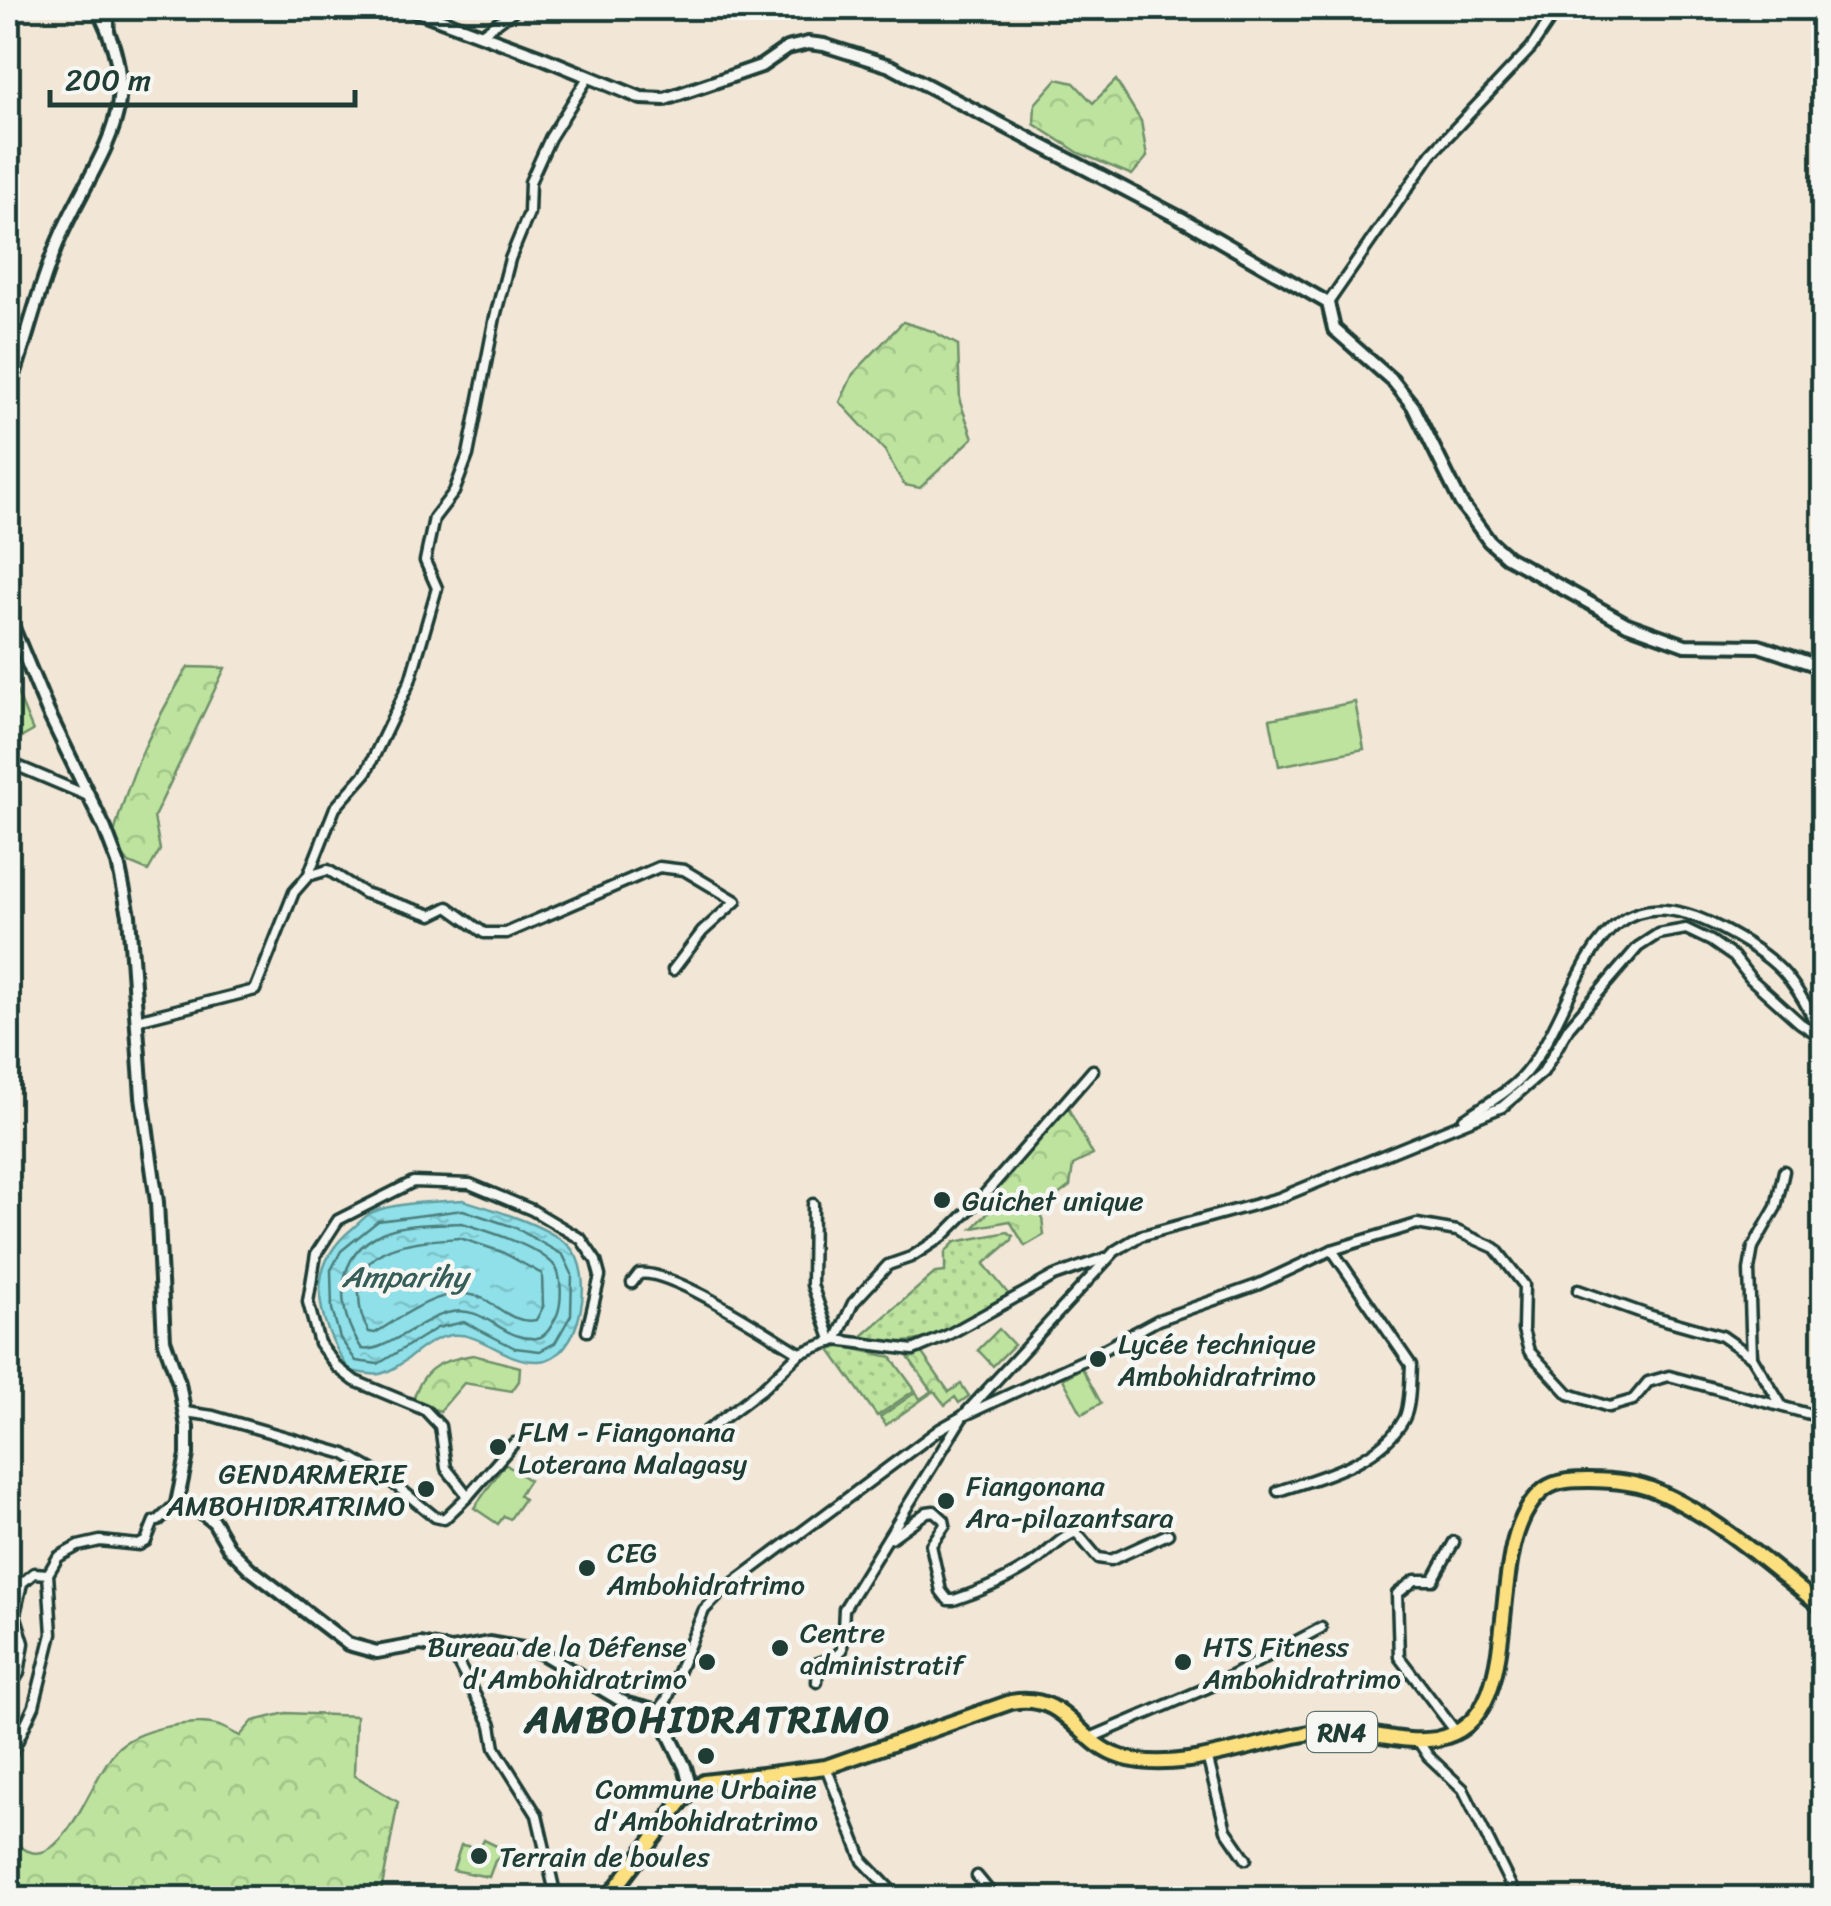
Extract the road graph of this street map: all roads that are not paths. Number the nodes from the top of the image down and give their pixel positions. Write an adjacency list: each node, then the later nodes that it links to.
1 (97, 8): 6 (street)
2 (108, 8): 6 (street)
3 (409, 8): 7 (street)
4 (517, 8): 7 (street)
5 (1558, 8): 9 (street)
6 (109, 31): 10 (street)
7 (480, 35): 8 (street)
8 (590, 76): 9 (street); 15 (street)
9 (1328, 303): 12 (street)
10 (8, 392)
11 (8, 616): 14 (street)
12 (1824, 668)
13 (8, 762): 14 (street)
14 (86, 795): 17 (street)
15 (308, 876): 16 (street); 17 (street)
16 (673, 970)
17 (137, 1020): 32 (street)
18 (1823, 1040): 20 (street); 20 (street)
19 (1093, 1070): 28 (street)
20 (1456, 1125): 24 (street)
21 (1784, 1170): 30 (street)
22 (813, 1204): 28 (street)
23 (1332, 1250): 31 (street); 33 (street); 37 (street)
24 (1106, 1258): 28 (street); 33 (street)
25 (632, 1283): 29 (street)
26 (1578, 1290): 30 (street)
27 (587, 1331): 38 (street)
28 (834, 1341): 29 (street)
29 (800, 1353): 35 (street)
30 (1752, 1357): 31 (street)
31 (1784, 1407): 34 (street)
32 (185, 1412): 38 (street); 39 (street)
33 (963, 1416): 41 (street); 49 (street)
34 (1824, 1418)
35 (699, 1437)
36 (514, 1443): 38 (street)
37 (1278, 1491)
38 (468, 1496)
39 (176, 1503): 43 (street); 46 (street)
40 (1168, 1534): 41 (street)
41 (888, 1540): 47 (street)
42 (1454, 1542): 50 (street)
43 (48, 1574): 48 (street); 54 (street)
44 (1824, 1610): 50 (main road)
45 (1321, 1628): 51 (street)
46 (451, 1650): 49 (street); 59 (street)
47 (817, 1682)
48 (8, 1690)
49 (658, 1712): 56 (street)
50 (1456, 1732): 52 (main road, RN4)
51 (1090, 1738): 53 (main road, RN4); 55 (main road, RN4)
52 (1417, 1739): 53 (main road, RN4); 63 (street)
53 (1207, 1756): 57 (street)
54 (8, 1761)
55 (826, 1767): 56 (main road, RN4); 61 (street)
56 (698, 1786): 60 (main road)
57 (1246, 1860)
58 (976, 1876): 62 (street)
59 (574, 1898)
60 (608, 1898)
61 (898, 1898)
62 (995, 1898)
63 (1517, 1898)

